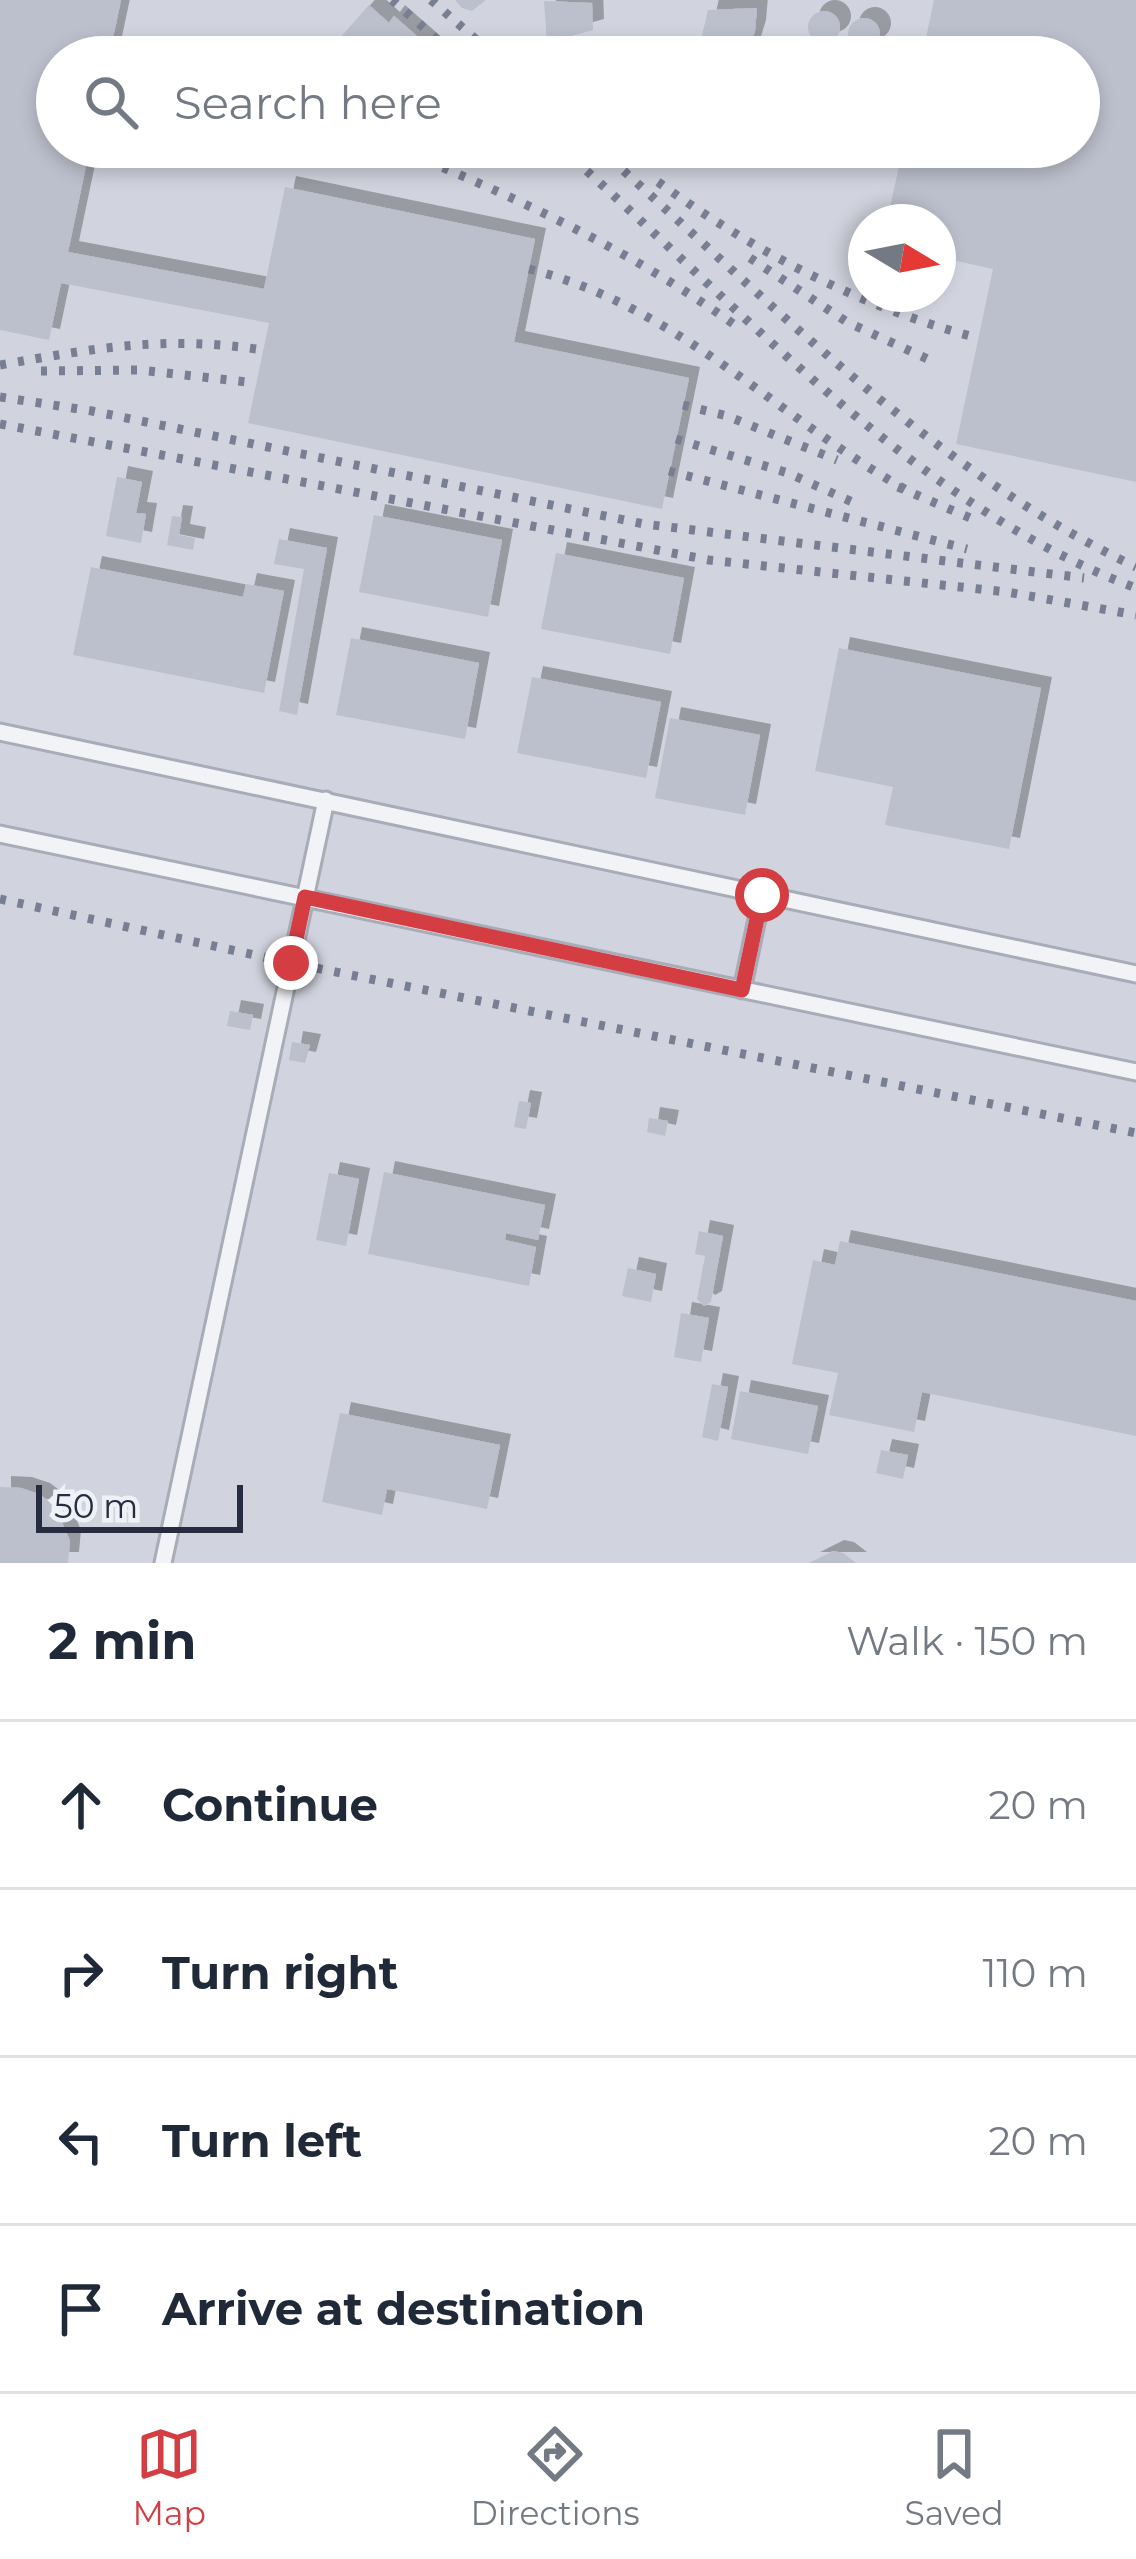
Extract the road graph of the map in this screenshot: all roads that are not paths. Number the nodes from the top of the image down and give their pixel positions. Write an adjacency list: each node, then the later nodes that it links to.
1 (0, 732): 2 (lane)
2 (326, 800): 4 (lane); 5 (lane)
3 (0, 834): 5 (lane)
4 (762, 895): 6 (lane); 7 (lane)
5 (305, 897): 7 (lane); 9 (lane)
6 (1136, 974)
7 (742, 990): 8 (lane)
8 (1136, 1072)
9 (163, 1563)

